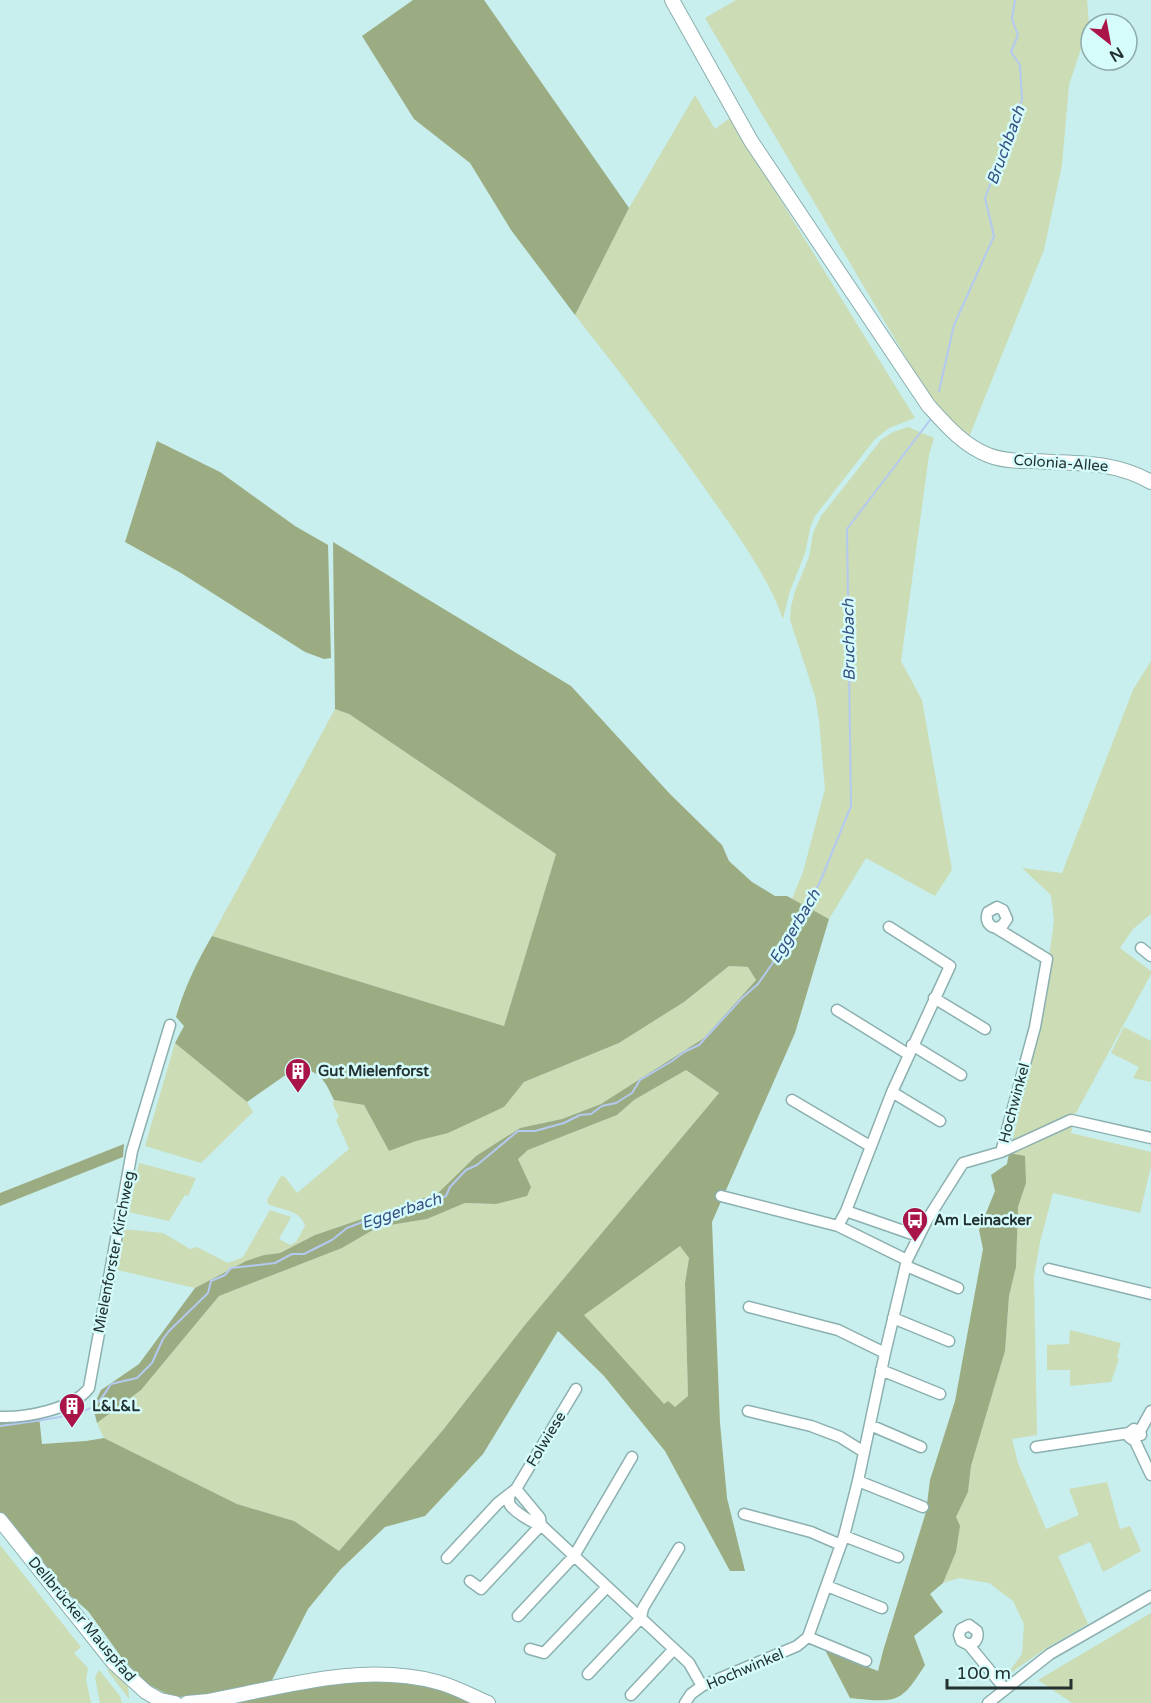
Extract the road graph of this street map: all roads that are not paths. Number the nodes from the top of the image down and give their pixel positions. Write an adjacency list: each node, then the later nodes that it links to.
1 (672, 0): 2 (main road, Colonia-Allee)
2 (1151, 482)
3 (890, 927): 7 (street)
4 (996, 928): 18 (street, Hochwinkel)
5 (1141, 948): 6 (street)
6 (1151, 956)
7 (934, 998): 10 (street); 11 (street)
8 (837, 1010): 11 (street)
9 (170, 1025): 36 (street, Mielenforster Kirchweg)
10 (985, 1029)
11 (910, 1050): 12 (street); 13 (street)
12 (961, 1075)
13 (892, 1092): 15 (street); 17 (street)
14 (792, 1100): 17 (street)
15 (940, 1121)
16 (1151, 1138): 18 (street)
17 (870, 1146): 20 (street)
18 (1000, 1152): 22 (street, Hochwinkel)
19 (722, 1196): 21 (street)
20 (846, 1211): 21 (street); 22 (street)
21 (838, 1226): 23 (street)
22 (918, 1236): 23 (street, Hochwinkel)
23 (907, 1263): 25 (street); 28 (street, Hochwinkel)
24 (1049, 1269): 26 (street)
25 (958, 1288)
26 (1151, 1294)
27 (749, 1307): 30 (street)
28 (893, 1318): 29 (street); 30 (street, Hochwinkel)
29 (949, 1341)
30 (885, 1353): 31 (street, Hochwinkel)
31 (881, 1370): 33 (street); 37 (street, Hochwinkel)
32 (576, 1389): 45 (street, Folwiese)
33 (940, 1394)
34 (748, 1411): 41 (street)
35 (1151, 1411): 38 (street)
36 (0, 1417)
37 (870, 1425): 39 (street); 41 (street, Hochwinkel)
38 (1134, 1435): 40 (street); 43 (street)
39 (921, 1447)
40 (1036, 1447)
41 (864, 1452): 44 (street, Hochwinkel)
42 (632, 1457): 52 (street)
43 (1151, 1475)
44 (858, 1481): 46 (street); 50 (street, Hochwinkel)
45 (513, 1492): 49 (street); 54 (street, Folwiese)
46 (923, 1507)
47 (744, 1514): 50 (street)
48 (0, 1520): 71 (main road, Dellbrücker Mauspfad)
49 (541, 1525): 52 (street); 55 (street)
50 (843, 1541): 53 (street); 56 (street, Hochwinkel)
51 (679, 1548): 61 (street)
52 (574, 1556): 57 (street); 60 (street)
53 (897, 1557)
54 (447, 1558)
55 (470, 1581)
56 (827, 1586): 59 (street); 62 (street, Hochwinkel)
57 (607, 1587): 61 (street); 64 (street)
58 (1151, 1596): 69 (street)
59 (882, 1608)
60 (518, 1616)
61 (641, 1618): 65 (street); 67 (street)
62 (808, 1637): 66 (street); 68 (street, Hochwinkel)
63 (969, 1645): 69 (street)
64 (530, 1649)
65 (674, 1649): 68 (street); 70 (street)
66 (866, 1661)
67 (588, 1674)
68 (702, 1686): 75 (street, Hochwinkel)
69 (1005, 1689): 76 (street)
70 (631, 1695)
71 (156, 1701): 72 (main road, Dellbrücker Mauspfad)
72 (175, 1703)
73 (187, 1703): 74 (main road)
74 (488, 1703)
75 (685, 1703)
76 (988, 1703)

